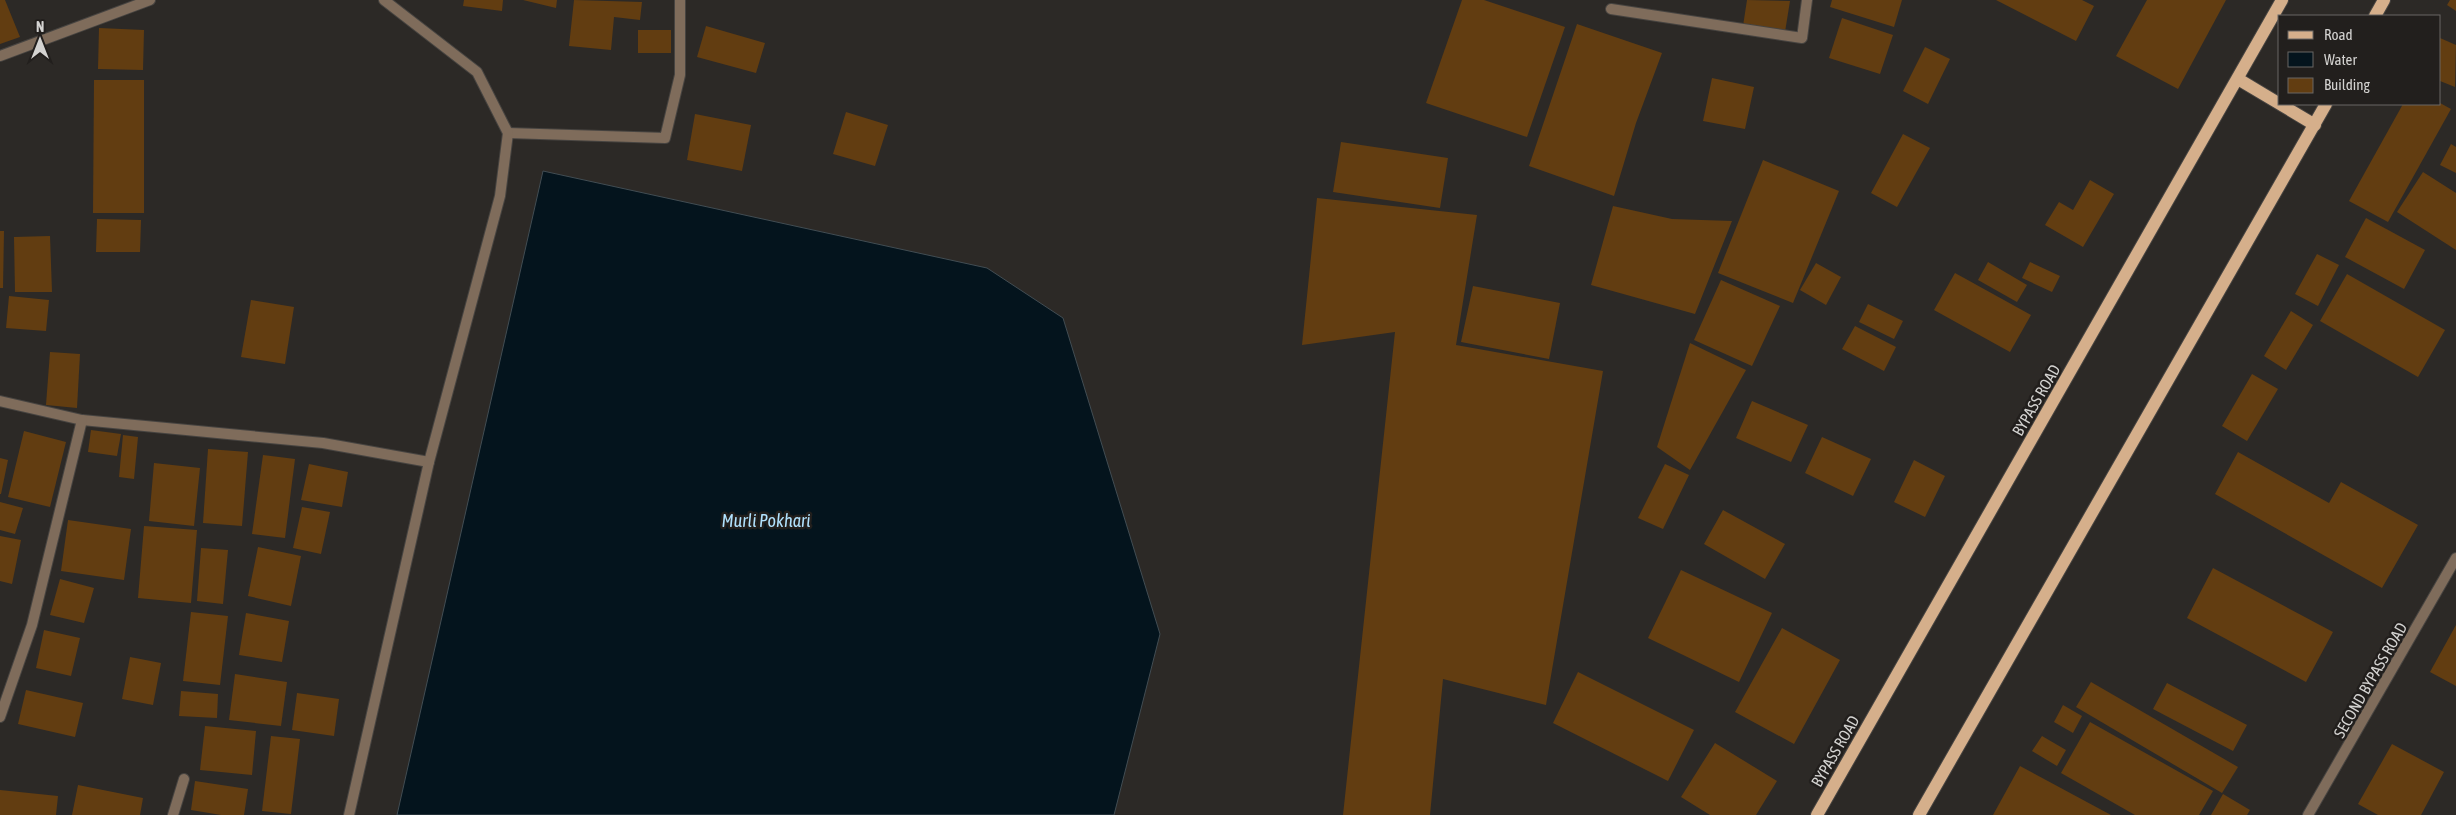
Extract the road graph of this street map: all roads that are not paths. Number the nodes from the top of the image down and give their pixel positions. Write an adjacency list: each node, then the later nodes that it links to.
1 (150, 0): 9 (street)
2 (384, 0): 15 (street)
3 (680, 0): 15 (street)
4 (1807, 0): 7 (street)
5 (2282, 0): 10 (main road, BYPASS ROAD)
6 (2384, 0): 8 (main road)
7 (1611, 9)
8 (2376, 15)
9 (0, 56)
10 (2238, 79): 11 (main road); 24 (main road, BYPASS ROAD)
11 (2278, 103)
12 (2281, 105): 14 (main road)
13 (2325, 105): 14 (main road)
14 (2314, 125): 25 (main road)
15 (508, 133): 18 (street)
16 (0, 402): 17 (street)
17 (82, 420): 18 (street); 20 (street)
18 (429, 462): 23 (street)
19 (2456, 558): 26 (street, SECOND BYPASS ROAD)
20 (0, 717)
21 (184, 779): 22 (street)
22 (173, 815)
23 (349, 815)
24 (1817, 815)
25 (1919, 815)
26 (2308, 815)

